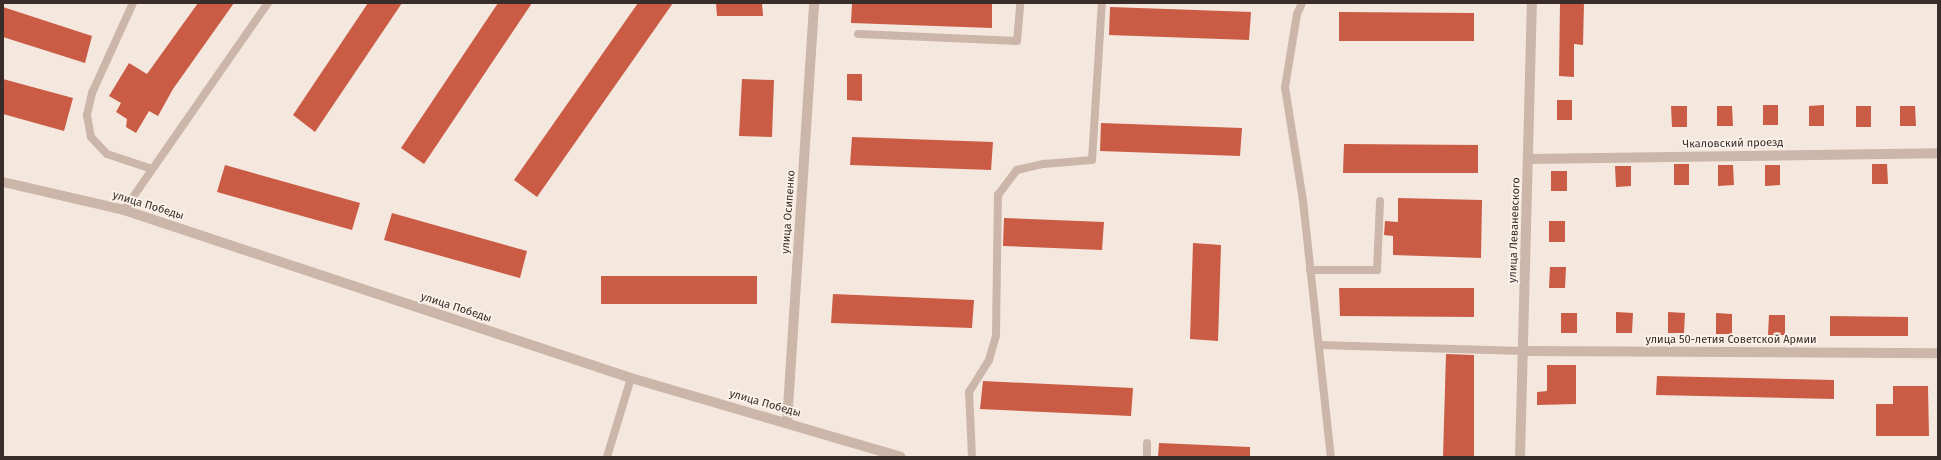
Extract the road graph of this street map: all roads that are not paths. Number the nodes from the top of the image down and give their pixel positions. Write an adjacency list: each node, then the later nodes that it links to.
1 (133, 3): 11 (lane)
2 (268, 3): 11 (lane)
3 (814, 3): 20 (street, улица Осипенко)
4 (1020, 3): 8 (lane)
5 (1102, 3): 24 (lane)
6 (1302, 3): 15 (lane)
7 (1532, 3): 10 (street, улица Леваневского)
8 (858, 34)
9 (1938, 154): 10 (street, Чкаловский проезд)
10 (1529, 159): 17 (street, улица Леваневского)
11 (152, 170): 14 (lane)
12 (3, 182): 14 (street, улица Победы)
13 (1380, 201): 15 (lane)
14 (124, 210): 19 (street, улица Победы)
15 (1310, 270): 16 (lane)
16 (1319, 345): 17 (lane); 26 (lane)
17 (1523, 351): 18 (street, улица 50-летия Советской Армии); 27 (street, улица Леваневского)
18 (1938, 353)
19 (632, 378): 20 (street, улица Победы); 22 (lane)
20 (787, 422): 23 (street, улица Победы)
21 (1147, 443): 25 (lane)
22 (606, 457)
23 (901, 457)
24 (972, 457)
25 (1147, 457)
26 (1331, 457)
27 (1520, 457)

